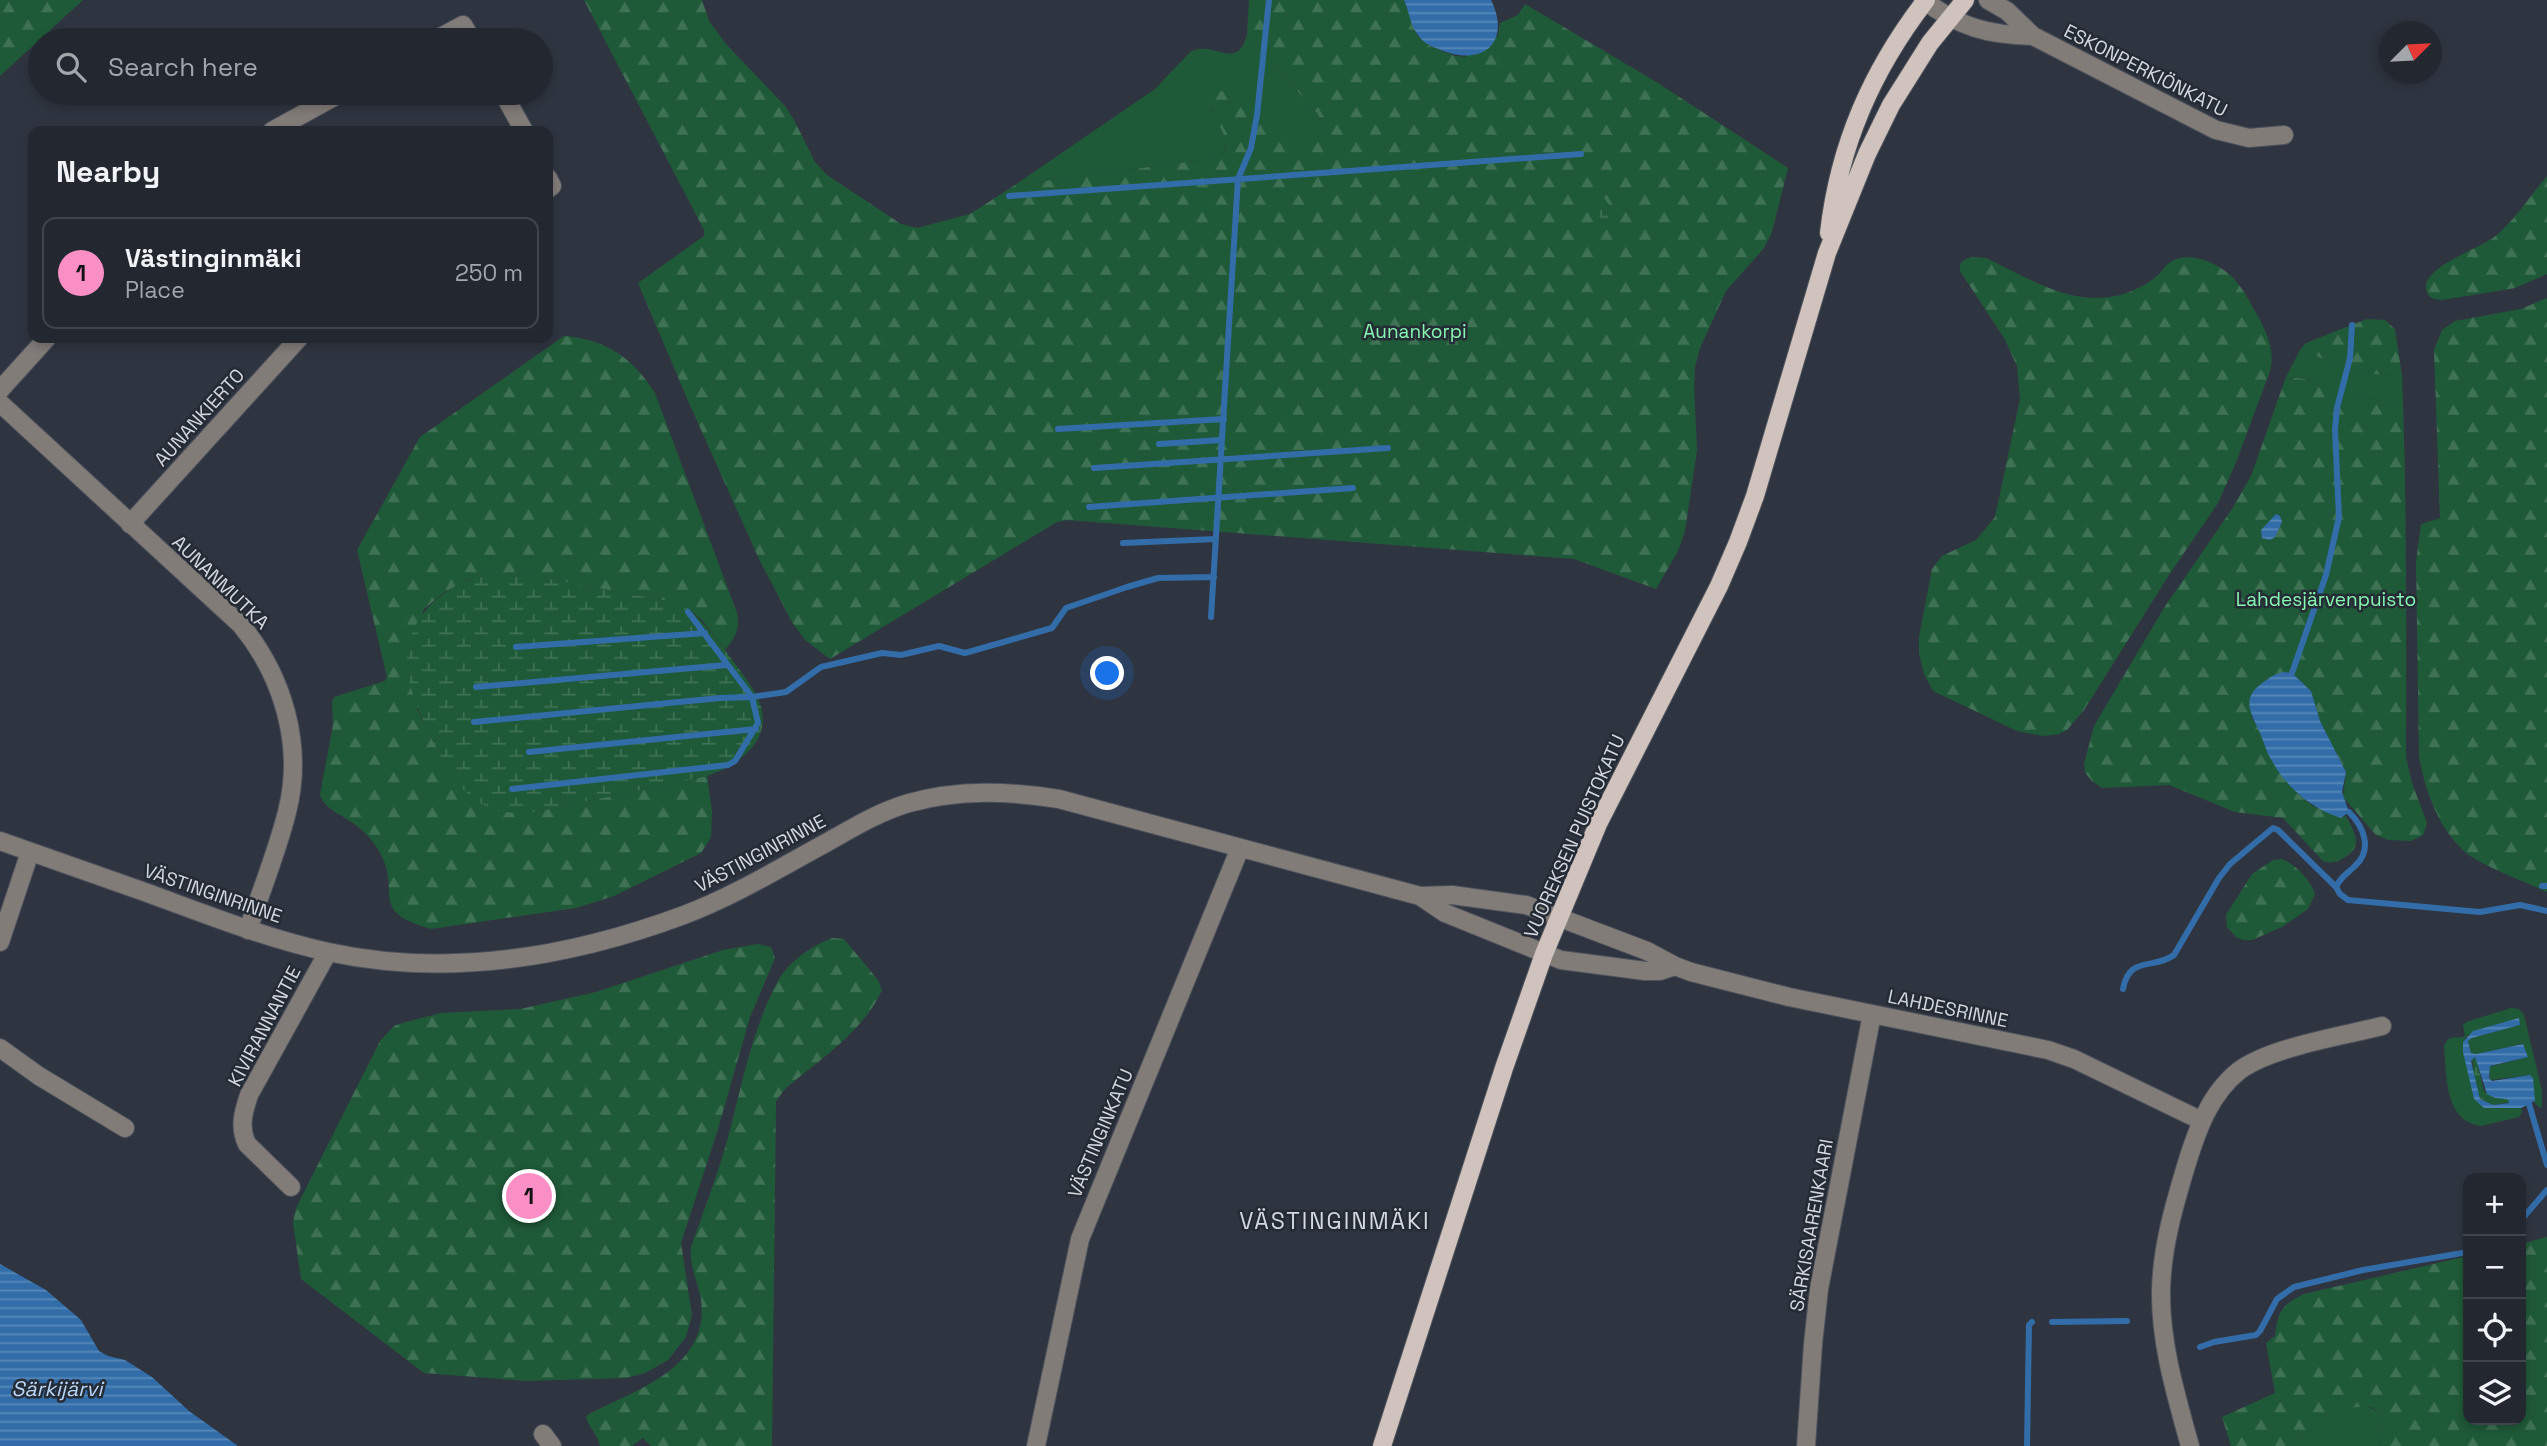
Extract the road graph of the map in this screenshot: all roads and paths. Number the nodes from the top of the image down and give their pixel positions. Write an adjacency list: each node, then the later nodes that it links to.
1 (1924, 0): 4 (street, ESKONPERKIÖNKATU); 11 (main road, VUOREKSEN PUISTOKATU)
2 (1965, 0): 4 (main road, VUOREKSEN PUISTOKATU)
3 (1988, 0): 5 (street, ESKONPERKIÖNKATU)
4 (1949, 18): 5 (street, ESKONPERKIÖNKATU); 11 (main road, VUOREKSEN PUISTOKATU)
5 (2033, 36): 10 (street, ESKONPERKIÖNKATU)
6 (319, 105): 8 (street)
7 (510, 105): 9 (street)
8 (281, 126)
9 (521, 126)
10 (2284, 135)
11 (1827, 253): 21 (main road, VUOREKSEN PUISTOKATU)
12 (42, 343): 14 (street)
13 (294, 343): 16 (street, AUNANKIERTO)
14 (0, 390)
15 (0, 403): 16 (street, AUNANMUTKA)
16 (130, 524): 22 (street, AUNANMUTKA)
17 (0, 841): 19 (street, VÄSTINGINRINNE)
18 (1240, 848): 20 (street, VÄSTINGINRINNE); 24 (street, VÄSTINGINRINNE); 33 (street, VÄSTINGINKATU)
19 (30, 852): 22 (street, VÄSTINGINRINNE); 23 (street)
20 (1420, 896): 21 (street, VÄSTINGINRINNE); 25 (street, VÄSTINGINRINNE)
21 (1559, 917): 25 (main road, VUOREKSEN PUISTOKATU); 26 (street, LAHDESRINNE)
22 (248, 930): 24 (street, VÄSTINGINRINNE)
23 (1, 936)
24 (328, 952): 32 (street, KIVIRANNANTIE)
25 (1544, 954): 26 (street, LAHDESRINNE); 34 (main road, VUOREKSEN PUISTOKATU)
26 (1675, 967): 27 (street, LAHDESRINNE)
27 (1872, 1014): 30 (street, LAHDESRINNE); 35 (street, SÄRKISAARENKAARI)
28 (2382, 1026): 30 (street)
29 (0, 1048): 31 (street)
30 (2202, 1121): 36 (street)
31 (125, 1128)
32 (291, 1187)
33 (1036, 1446)
34 (1382, 1446)
35 (1806, 1446)
36 (2190, 1446)

